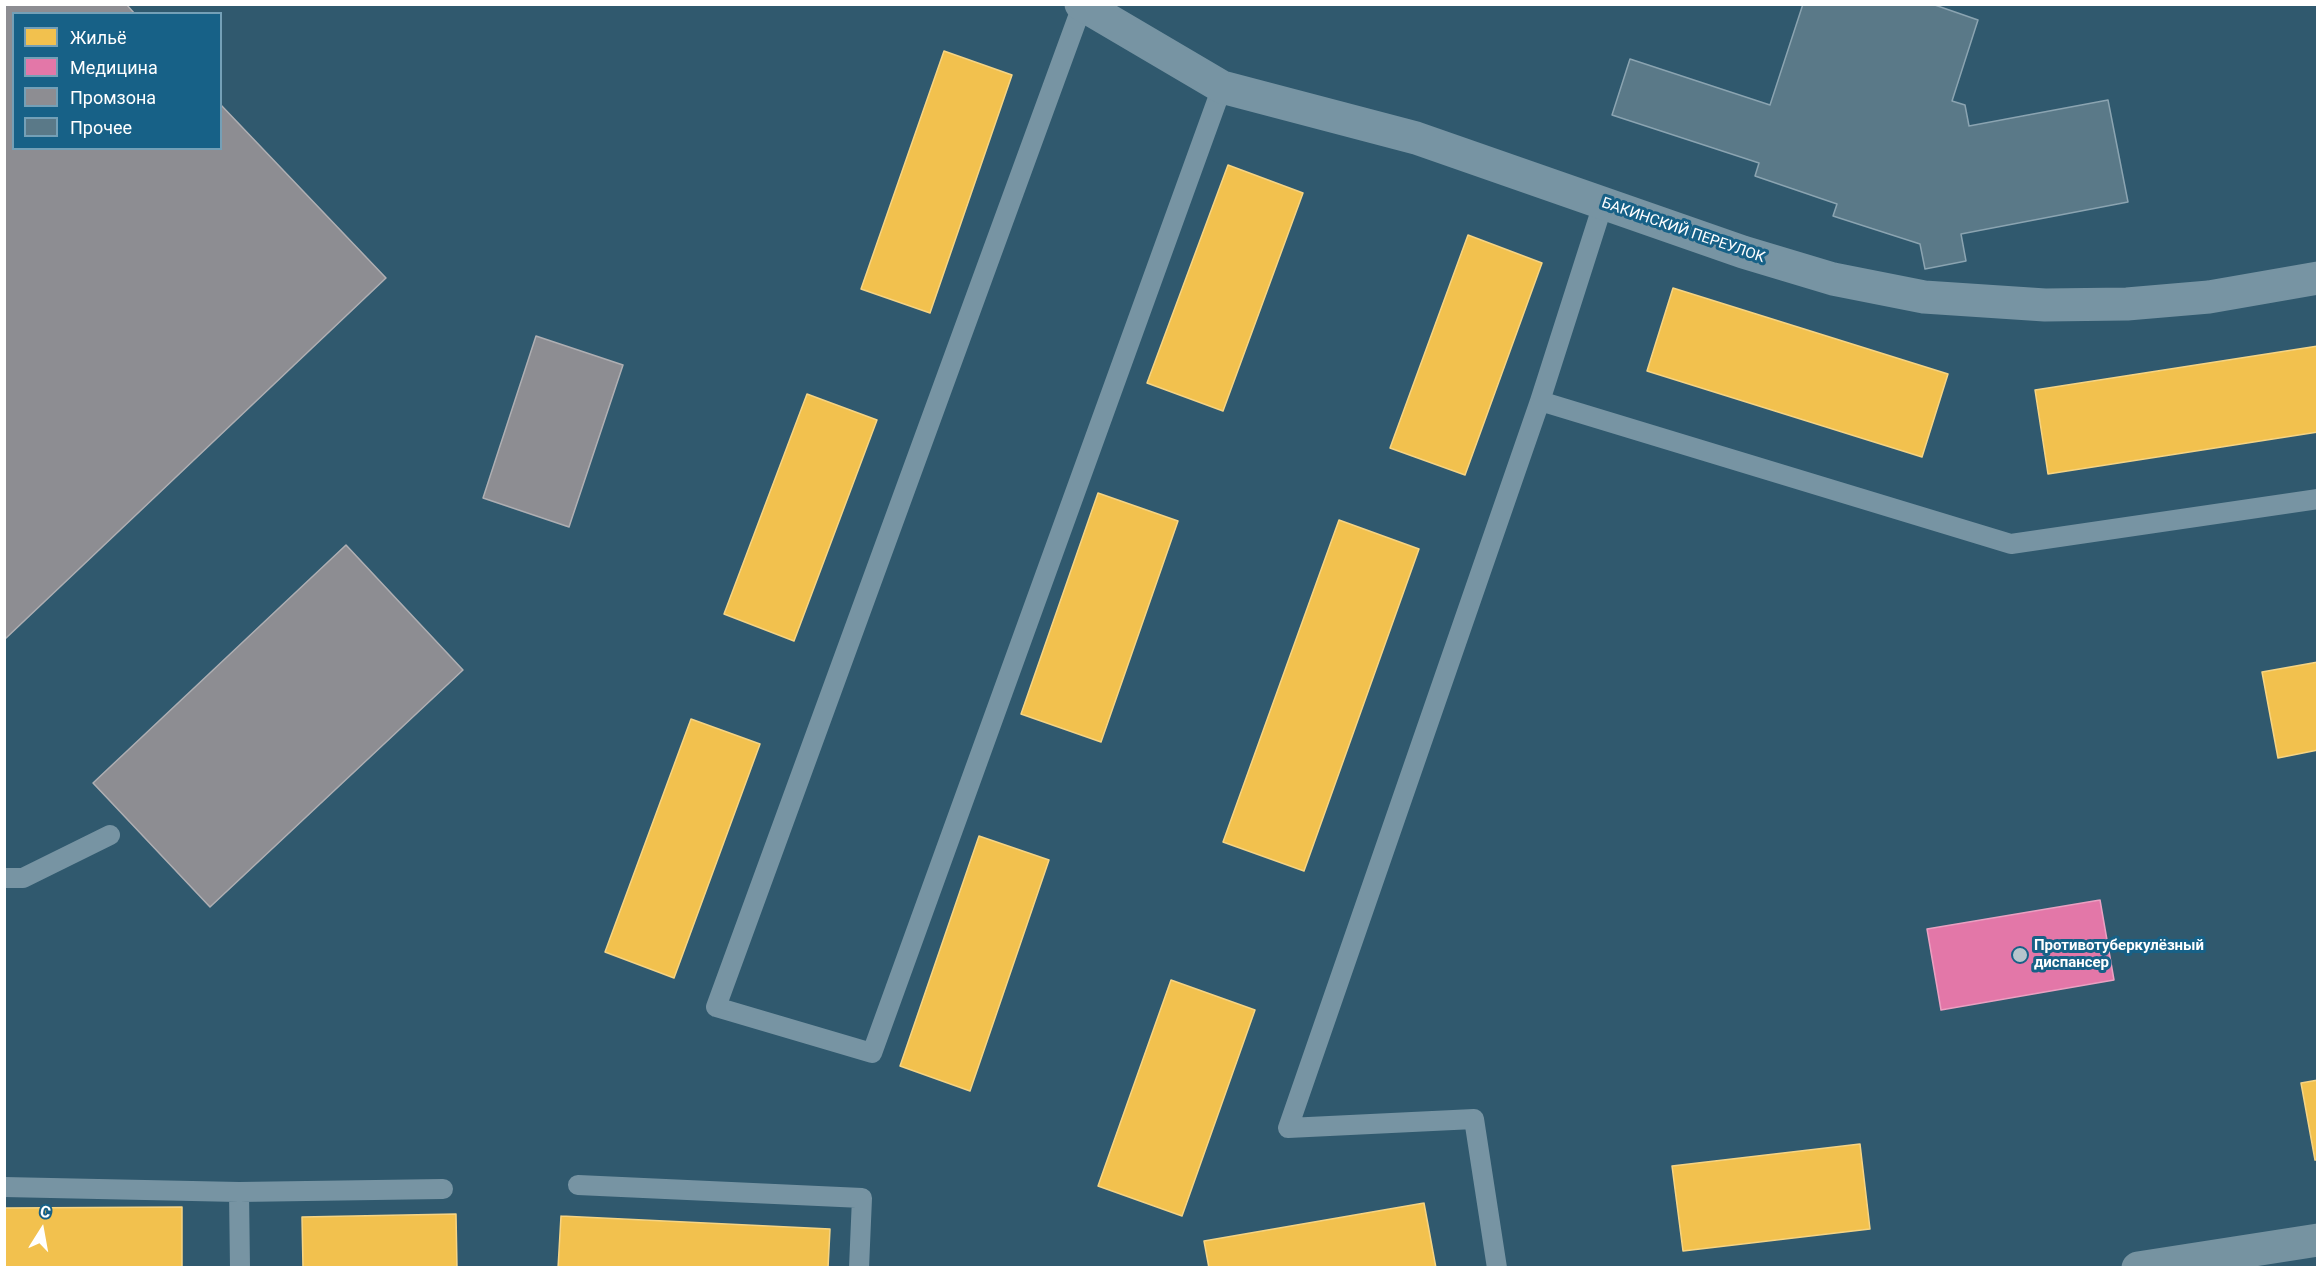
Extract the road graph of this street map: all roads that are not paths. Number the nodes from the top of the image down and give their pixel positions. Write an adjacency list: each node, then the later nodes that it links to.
1 (1081, 5): 2 (street, БАКИНСКИЙ ПЕРЕУЛОК); 2 (lane)
2 (1222, 87): 3 (street, БАКИНСКИЙ ПЕРЕУЛОК)
3 (1603, 204): 4 (street, БАКИНСКИЙ ПЕРЕУЛОК); 5 (lane)
4 (2318, 278)
5 (1540, 401): 6 (lane); 16 (lane)
6 (2318, 499)
7 (110, 835): 8 (lane)
8 (4, 878)
9 (578, 1185): 15 (lane)
10 (4, 1187): 12 (lane)
11 (443, 1189): 12 (lane)
12 (239, 1192): 14 (lane)
13 (2318, 1240): 17 (main road)
14 (240, 1268)
15 (859, 1268)
16 (1497, 1268)
17 (2138, 1268)

